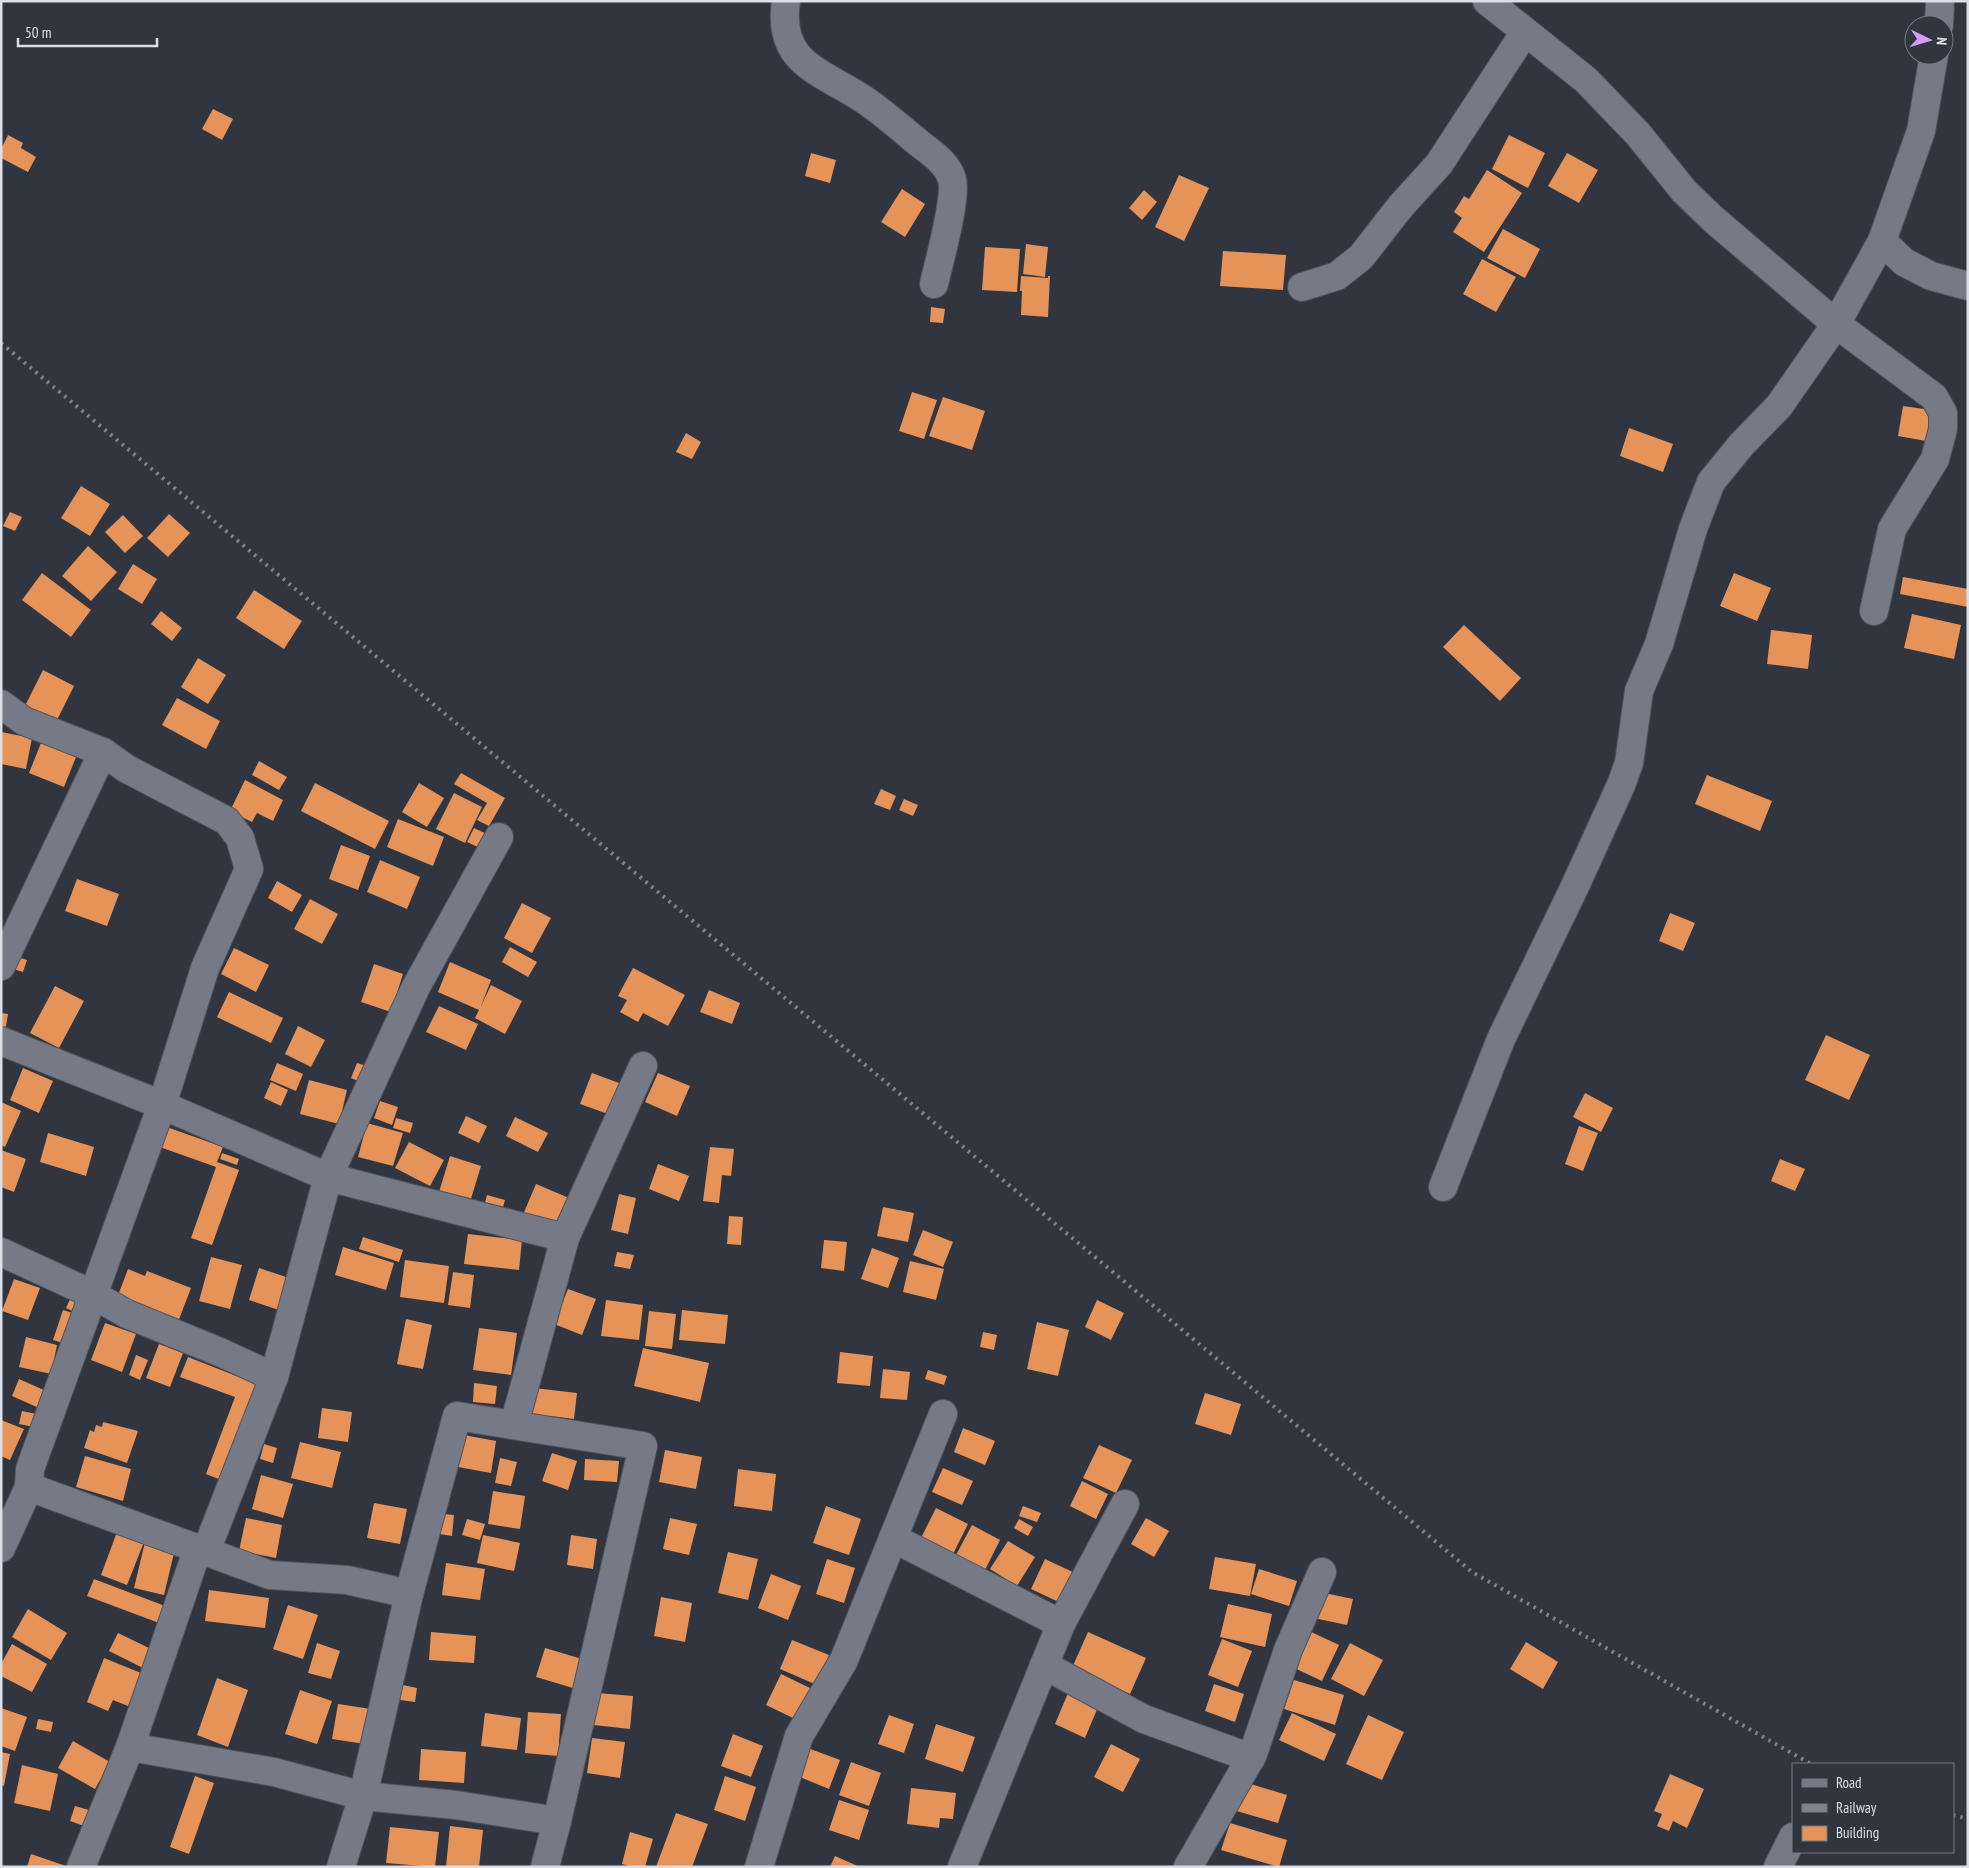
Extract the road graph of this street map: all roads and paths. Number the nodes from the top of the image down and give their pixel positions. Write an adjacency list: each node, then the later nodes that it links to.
1 (786, 1): 8 (street)
2 (1487, 1): 5 (street)
3 (1940, 1): 4 (street)
4 (1939, 15)
5 (1525, 32): 10 (street); 11 (street)
6 (1932, 65): 7 (street)
7 (1882, 241): 9 (street); 11 (street)
8 (934, 284)
9 (1968, 286)
10 (1302, 287)
11 (1836, 324): 12 (street); 21 (street)
12 (1874, 611)
13 (1, 704): 14 (street)
14 (104, 752): 16 (street); 19 (street)
15 (499, 837): 20 (street)
16 (1, 966)
17 (1, 1041): 19 (street)
18 (643, 1066): 22 (street)
19 (162, 1105): 20 (street); 24 (street)
20 (328, 1177): 22 (street); 25 (street)
21 (1443, 1187)
22 (565, 1238): 27 (street)
23 (1, 1252): 24 (street)
24 (92, 1294): 25 (street); 28 (street)
25 (274, 1377): 32 (street)
26 (943, 1414): 30 (street)
27 (514, 1426): 34 (street); 40 (street)
28 (29, 1486): 31 (street); 32 (street)
29 (1125, 1504): 35 (street)
30 (893, 1538): 35 (street); 45 (street)
31 (1, 1548)
32 (202, 1550): 34 (street); 37 (street)
33 (1322, 1572): 38 (street)
34 (409, 1594): 39 (street)
35 (1061, 1624): 36 (street)
36 (1044, 1665): 38 (street); 46 (street)
37 (130, 1747): 39 (street); 42 (street)
38 (1251, 1758): 47 (street)
39 (363, 1796): 40 (street); 43 (street)
40 (557, 1821): 44 (street)
41 (1792, 1839): 48 (street)
42 (81, 1867)
43 (341, 1867)
44 (545, 1867)
45 (760, 1867)
46 (962, 1867)
47 (1188, 1867)
48 (1778, 1867)

